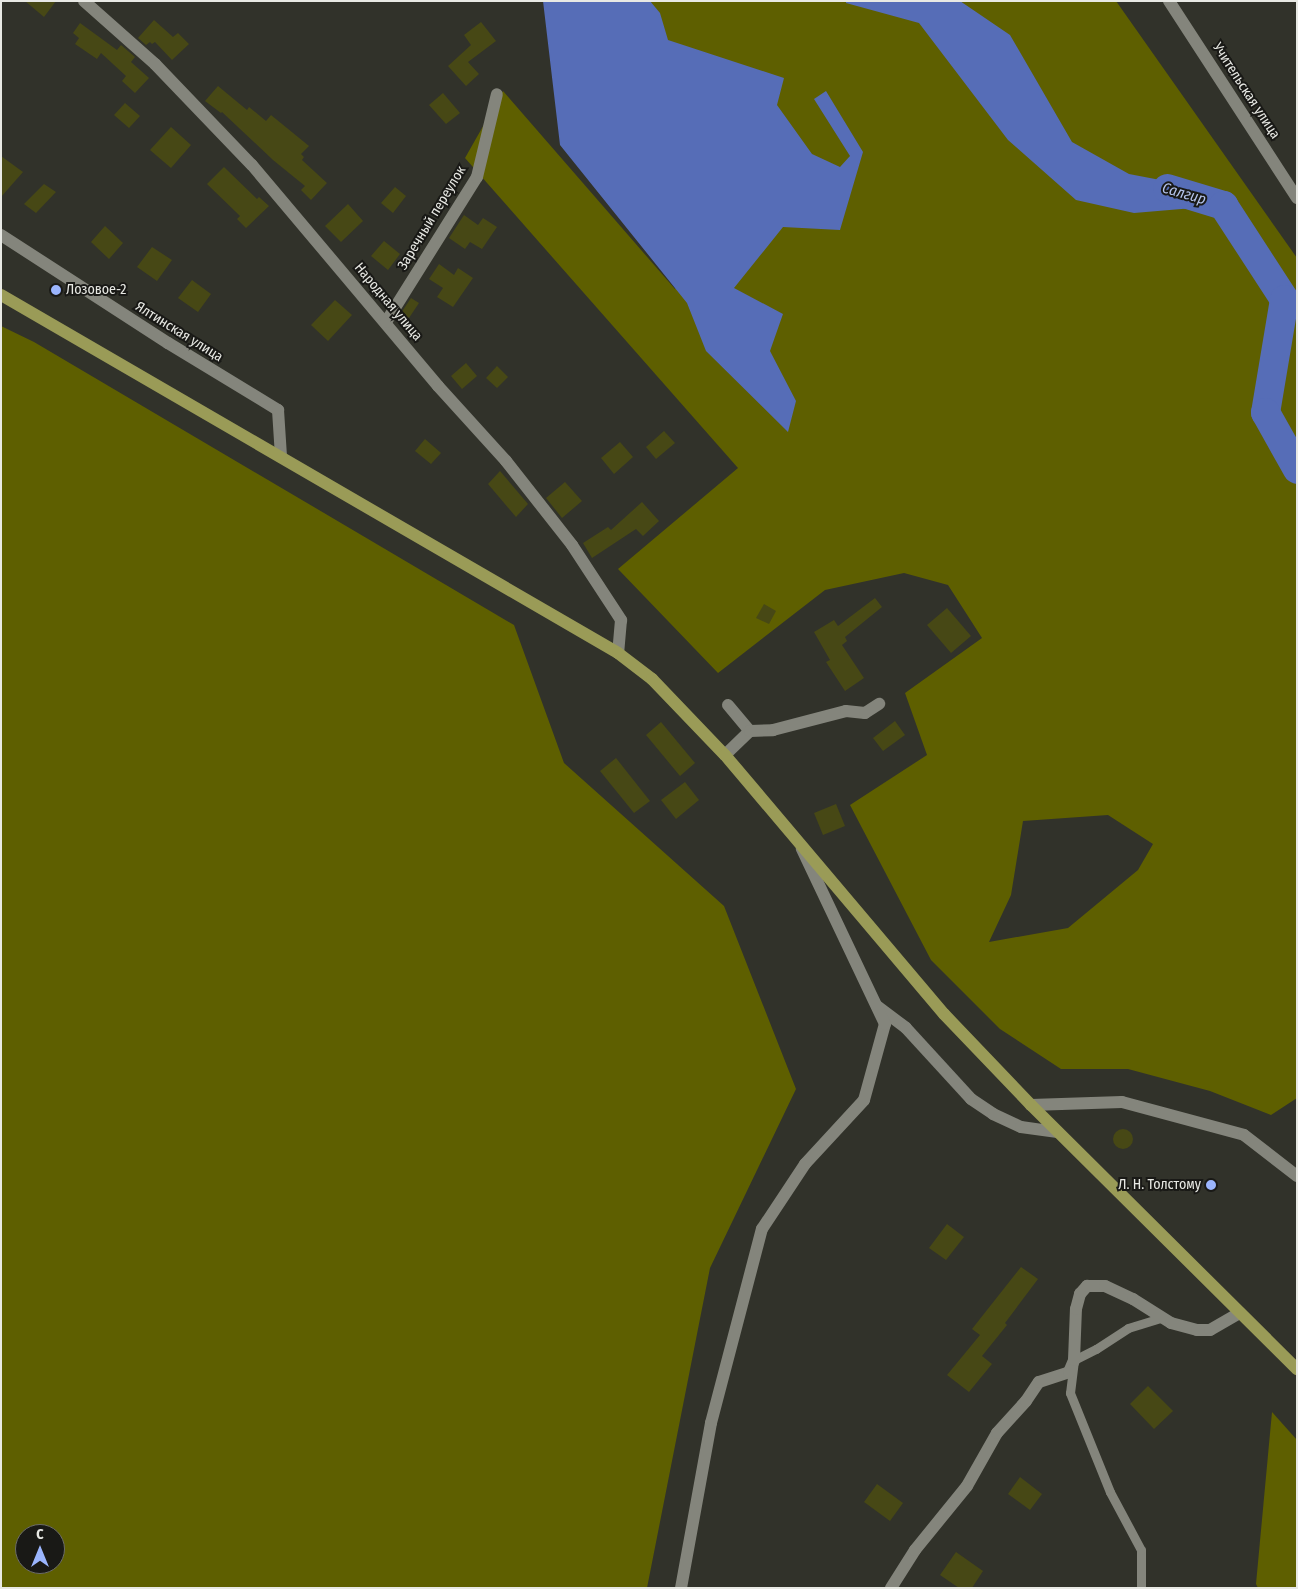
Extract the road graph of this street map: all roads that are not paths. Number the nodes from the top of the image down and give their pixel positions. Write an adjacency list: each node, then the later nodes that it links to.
1 (84, 1): 7 (street, Народная улица)
2 (1169, 1): 4 (street, Учительская улица)
3 (497, 94): 7 (street, Заречный переулок)
4 (1297, 198)
5 (1, 235): 8 (street, Ялтинская улица)
6 (1, 295): 8 (main road)
7 (386, 322): 9 (street, Народная улица)
8 (282, 457): 9 (main road)
9 (618, 653): 13 (main road)
10 (879, 704): 12 (street)
11 (728, 705): 12 (street)
12 (750, 731): 13 (street)
13 (725, 755): 14 (main road)
14 (799, 842): 15 (street); 16 (main road)
15 (876, 1005): 17 (street); 23 (street)
16 (1031, 1105): 17 (main road); 18 (street)
17 (1058, 1132): 19 (main road)
18 (1297, 1176)
19 (1240, 1313): 20 (street); 22 (main road)
20 (1161, 1318): 21 (lane); 21 (street)
21 (1074, 1360): 24 (street); 25 (lane)
22 (1297, 1369)
23 (681, 1588)
24 (891, 1588)
25 (1141, 1588)

